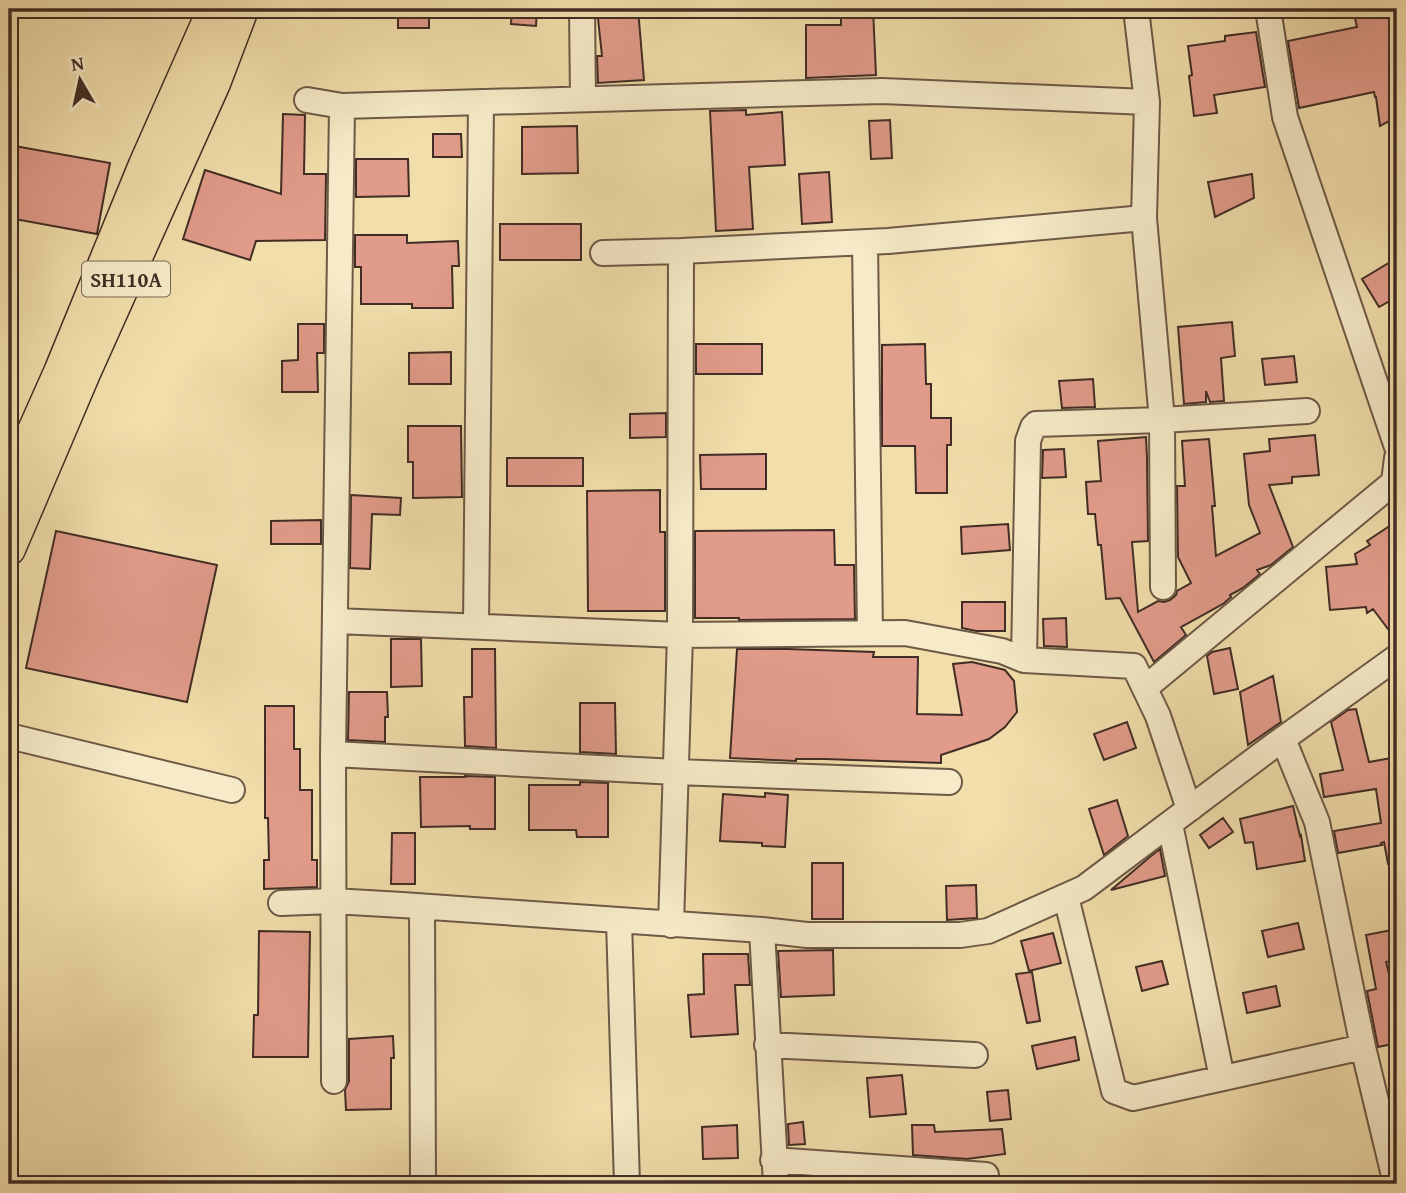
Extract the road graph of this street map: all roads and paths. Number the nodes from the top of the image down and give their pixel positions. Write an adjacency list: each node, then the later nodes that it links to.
1 (214, 9): 20 (main road, SH110A)
2 (242, 9): 21 (main road, SH110A)
3 (582, 9): 6 (street)
4 (1136, 9): 9 (street)
5 (1268, 9): 16 (street)
6 (583, 99): 8 (street); 9 (street)
7 (307, 100): 10 (street)
8 (481, 102): 10 (street); 24 (street)
9 (1147, 102): 11 (street)
10 (342, 106): 23 (street)
11 (1144, 218): 12 (street); 17 (street)
12 (864, 242): 13 (street); 25 (street)
13 (681, 251): 14 (street); 26 (street)
14 (603, 253)
15 (1307, 411): 17 (street)
16 (1392, 414): 18 (street)
17 (1162, 421): 22 (street); 28 (street)
18 (1397, 447)
19 (1397, 458): 29 (street)
20 (9, 487)
21 (9, 549)
22 (1163, 586)
23 (335, 621): 24 (street); 32 (street)
24 (476, 626): 26 (street)
25 (870, 633): 26 (street); 28 (street)
26 (680, 635): 33 (street)
27 (1397, 657): 31 (street)
28 (1024, 660): 29 (street)
29 (1145, 688): 36 (street)
30 (9, 736): 35 (street)
31 (1283, 739): 36 (street); 46 (street)
32 (332, 754): 33 (street); 39 (street)
33 (676, 772): 34 (street); 43 (street)
34 (949, 782)
35 (232, 790)
36 (1191, 808): 37 (street)
37 (1170, 824): 38 (street); 48 (street)
38 (1066, 897): 44 (street); 48 (street)
39 (333, 901): 40 (street); 41 (street); 49 (street)
40 (281, 903)
41 (422, 907): 42 (street); 52 (street)
42 (619, 921): 43 (street); 53 (street)
43 (671, 925): 44 (street)
44 (762, 930): 45 (street)
45 (767, 1045): 47 (street); 50 (street)
46 (1363, 1047): 48 (street); 54 (street)
47 (975, 1055)
48 (1222, 1078)
49 (334, 1081)
50 (774, 1172): 51 (street)
51 (986, 1175)
52 (423, 1184)
53 (627, 1184)
54 (1396, 1184)

